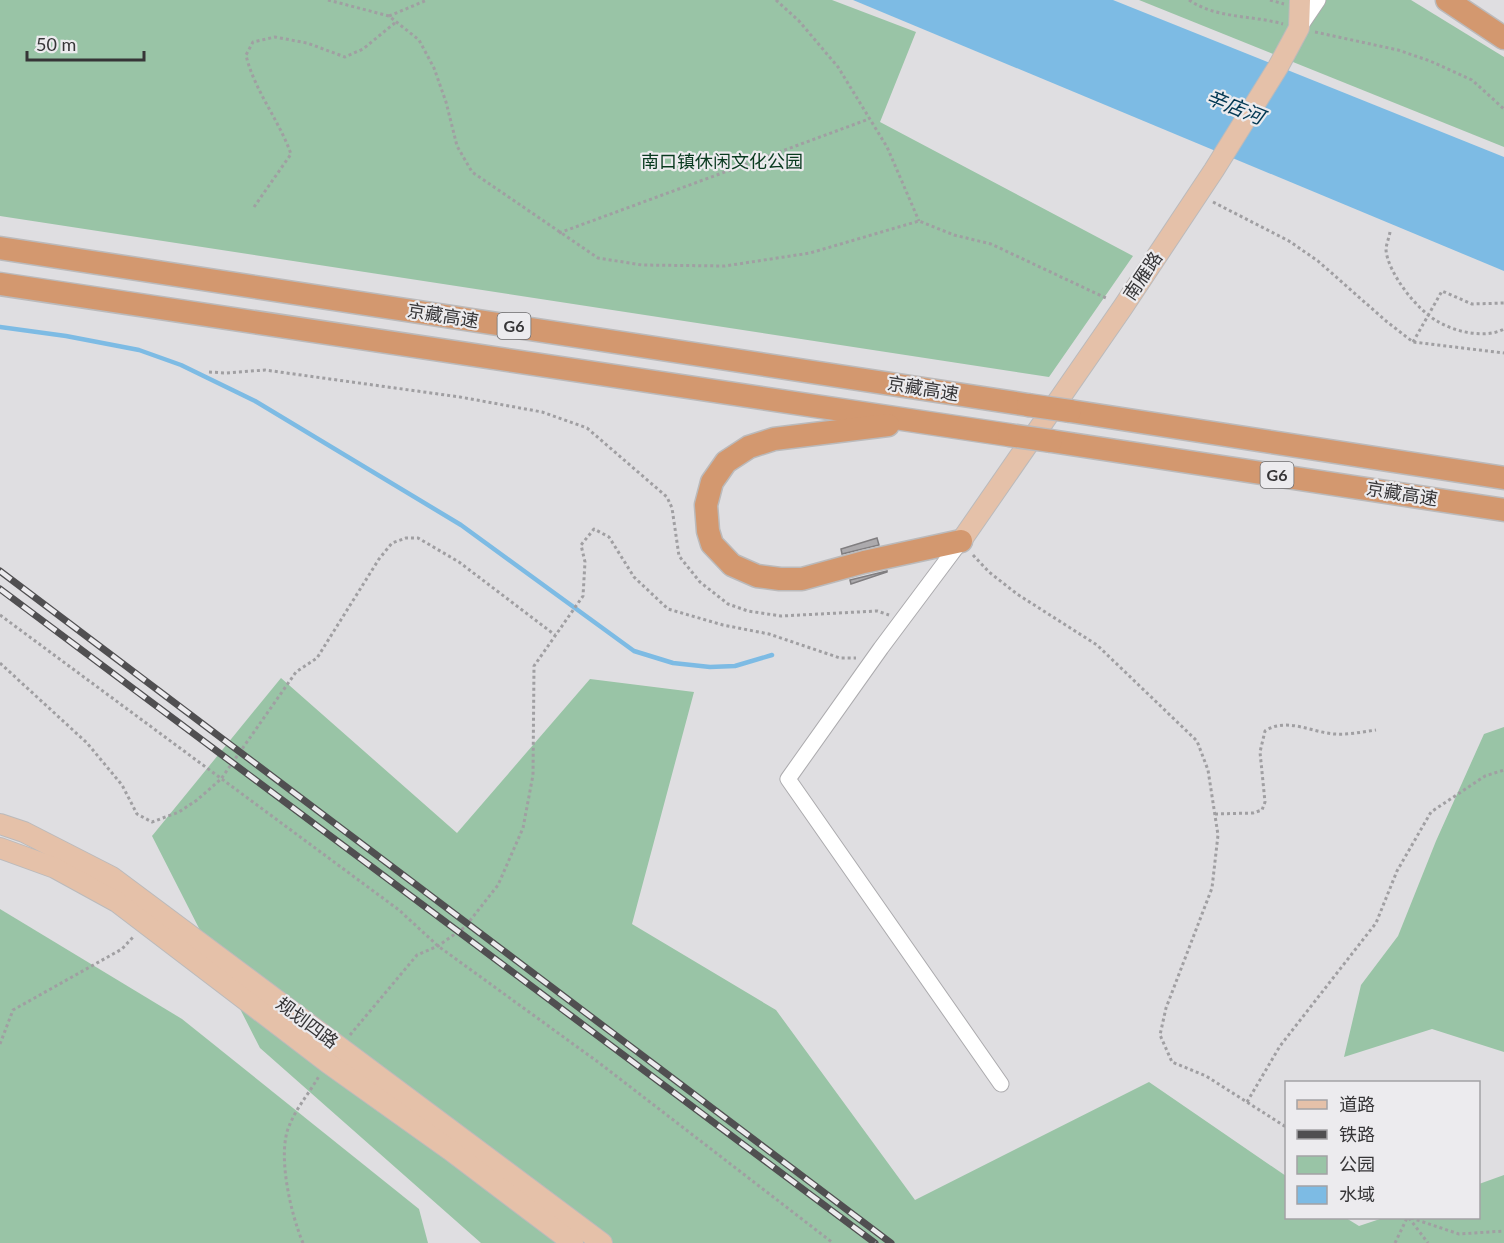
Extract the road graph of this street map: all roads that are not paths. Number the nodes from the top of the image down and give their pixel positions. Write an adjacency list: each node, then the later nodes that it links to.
1 (1300, 0): 4 (main road, 南雁路)
2 (1318, 0): 4 (street)
3 (1447, 0): 5 (highway)
4 (1299, 28): 11 (main road, 南雁路)
5 (1504, 38)
6 (0, 248): 9 (highway, 京藏高速 / G6, bridge)
7 (0, 284): 8 (highway, 京藏高速 / G6)
8 (922, 422): 10 (highway, 京藏高速 / G6, bridge); 11 (highway)
9 (1504, 478)
10 (1504, 510)
11 (961, 541): 14 (street)
12 (0, 824): 16 (main road, 规划四路)
13 (0, 848): 15 (main road, 规划四路)
14 (1001, 1084)
15 (573, 1243)
16 (602, 1243)

